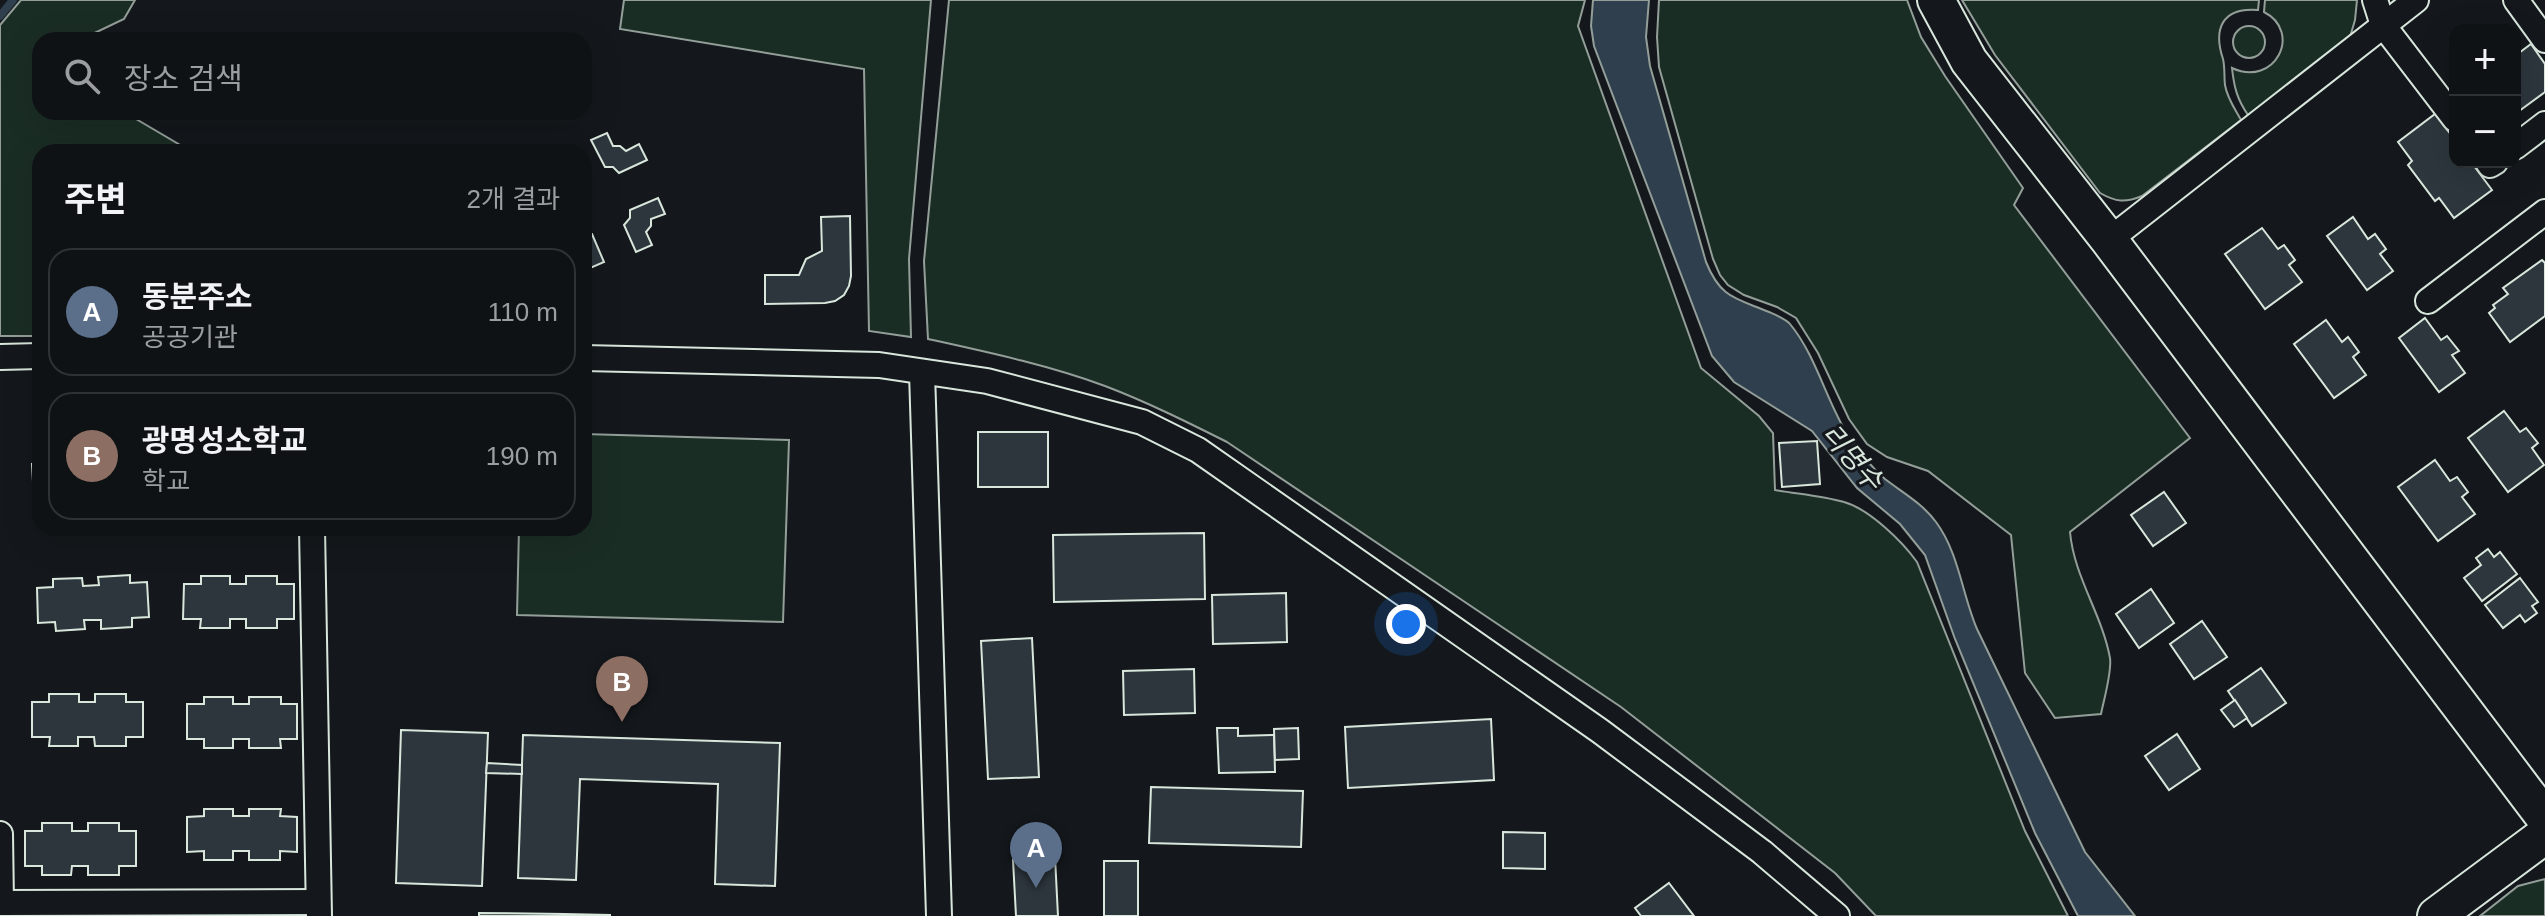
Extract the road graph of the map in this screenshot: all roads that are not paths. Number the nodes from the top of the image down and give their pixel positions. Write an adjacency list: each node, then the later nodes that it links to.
1 (1936, 0): 11 (street)
2 (2375, 0): 5 (street)
3 (2416, 0): 5 (street)
4 (2516, 0): 6 (street)
5 (2383, 25): 7 (street); 11 (street)
6 (2545, 40)
7 (2449, 111)
8 (2545, 124): 9 (street)
9 (2521, 142)
10 (2545, 212): 12 (street)
11 (2109, 240): 18 (street)
12 (2428, 301)
13 (32, 356): 14 (street)
14 (0, 357)
15 (592, 358): 16 (street)
16 (922, 372): 23 (street); 24 (street)
17 (312, 536): 22 (street)
18 (2545, 818)
19 (0, 834): 21 (street)
20 (2545, 835): 25 (street)
21 (0, 903): 22 (street)
22 (319, 909)
23 (939, 916)
24 (1837, 916)
25 (2436, 916)

